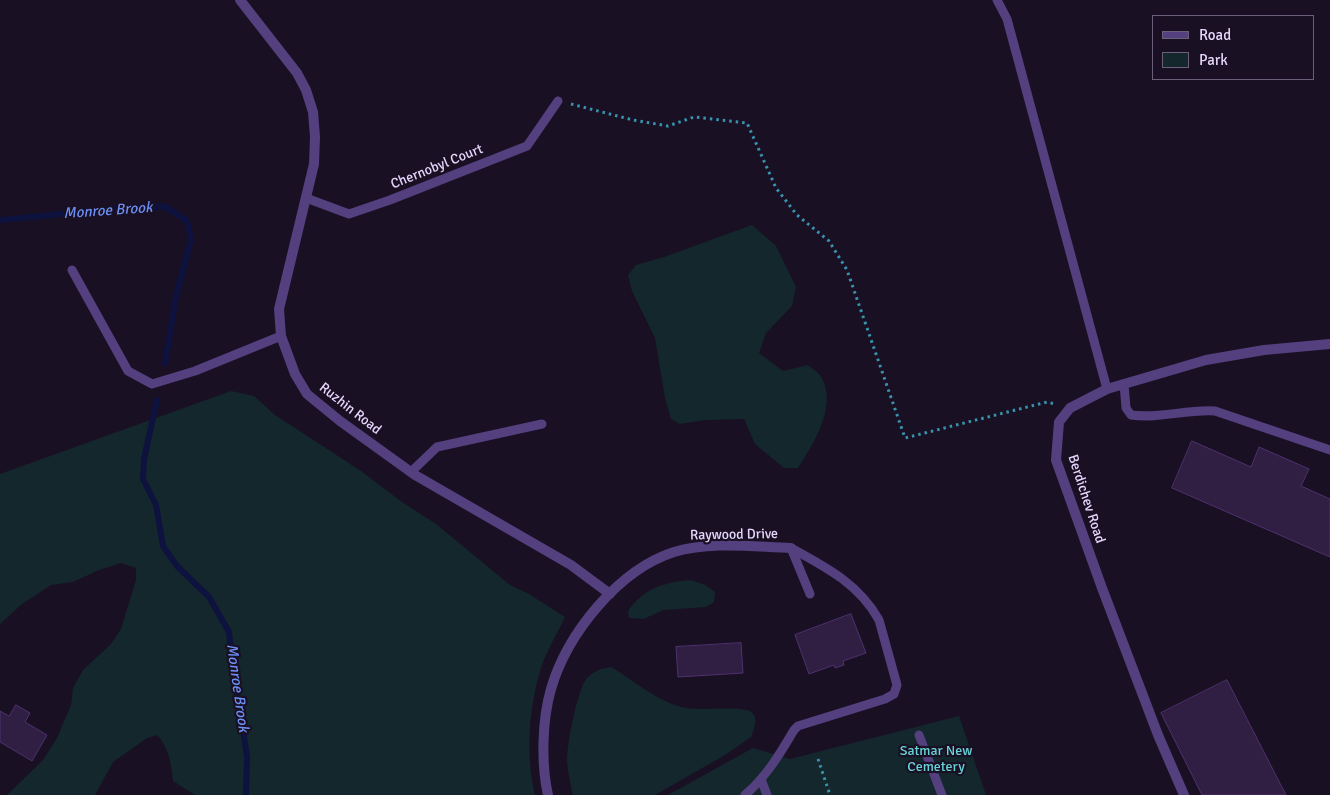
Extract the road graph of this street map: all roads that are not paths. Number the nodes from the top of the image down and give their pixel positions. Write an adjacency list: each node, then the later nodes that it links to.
1 (240, 0): 4 (street, Ruzhin Road)
2 (997, 0): 9 (lane)
3 (558, 101): 4 (lane, Chernobyl Court)
4 (306, 198): 6 (street, Ruzhin Road)
5 (72, 270): 6 (lane)
6 (281, 336): 12 (street, Ruzhin Road)
7 (1330, 344): 8 (street)
8 (1124, 384): 9 (street); 11 (lane)
9 (1107, 389): 22 (street, Berdichev Road)
10 (542, 424): 12 (lane)
11 (1330, 450)
12 (411, 472): 14 (street, Ruzhin Road)
13 (792, 548): 14 (street, Raywood Drive); 15 (lane); 17 (lane)
14 (610, 594): 18 (street, Raywood Drive)
15 (810, 594)
16 (920, 735): 21 (lane)
17 (761, 779): 19 (lane); 20 (lane)
18 (548, 795)
19 (745, 795)
20 (767, 795)
21 (942, 795)
22 (1184, 795)

